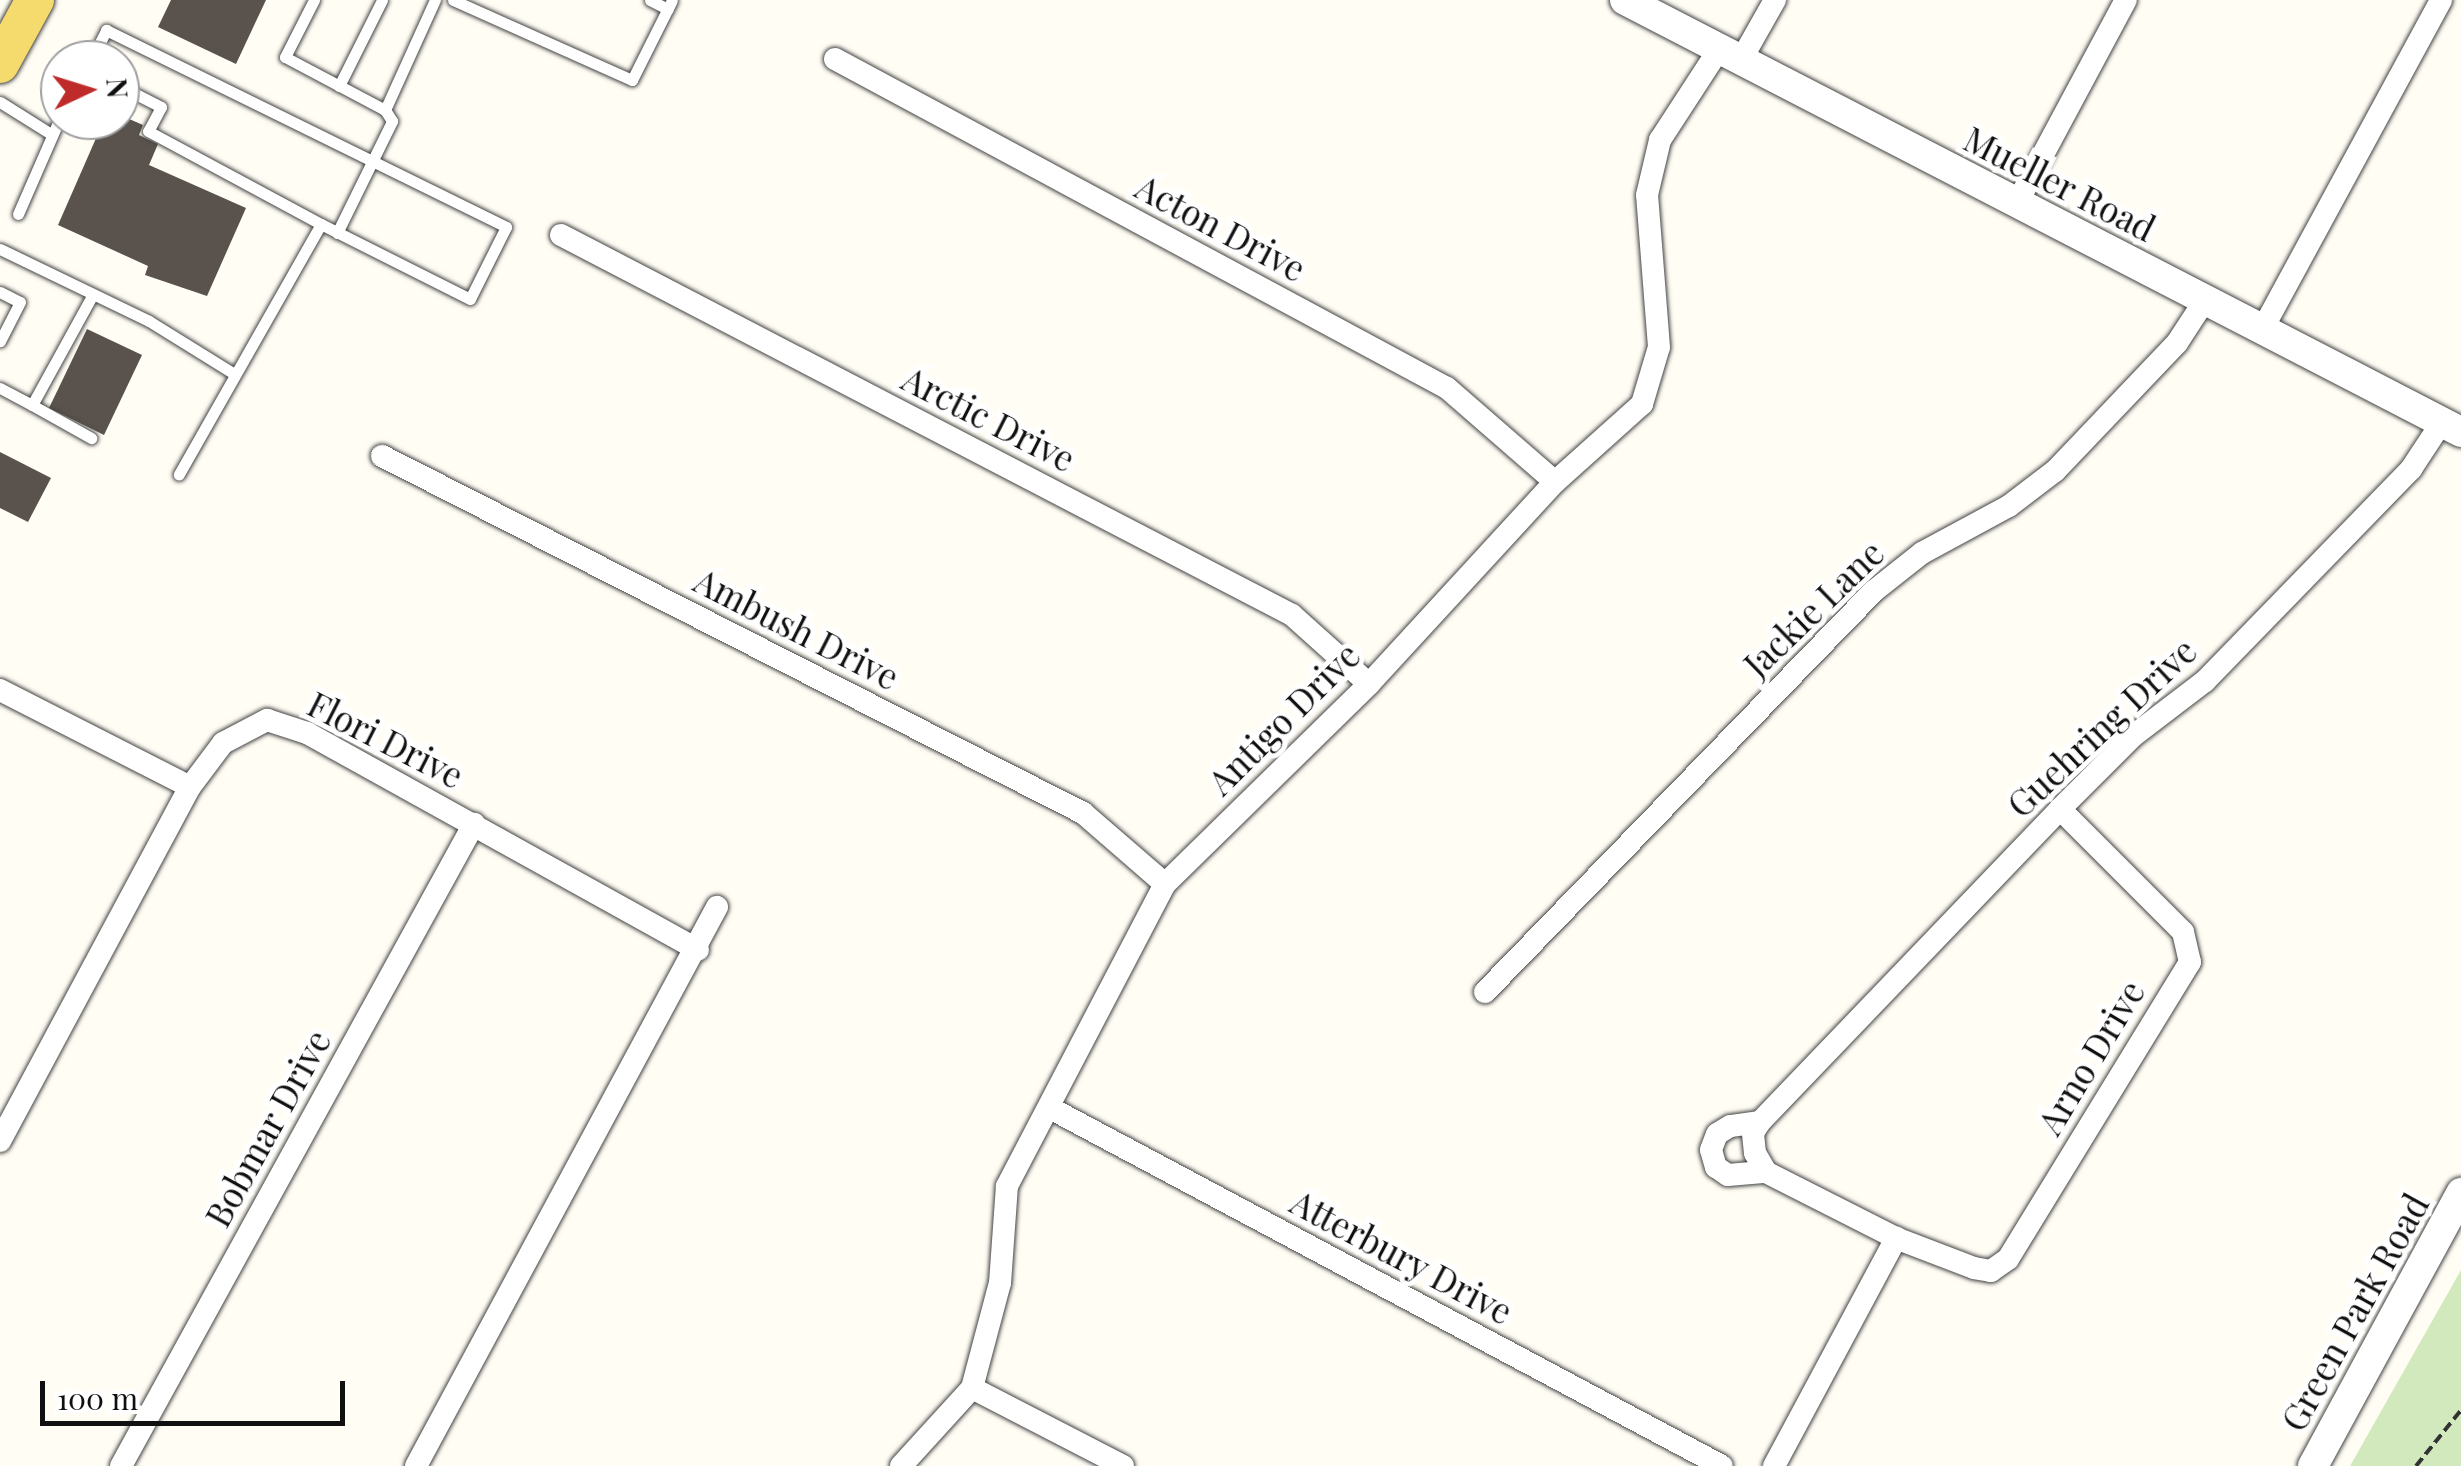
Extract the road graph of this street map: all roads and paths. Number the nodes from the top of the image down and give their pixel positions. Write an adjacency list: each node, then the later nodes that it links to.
1 (314, 0): 18 (lane)
2 (382, 0): 18 (lane)
3 (435, 0): 21 (lane)
4 (455, 0): 10 (lane)
5 (650, 0): 10 (lane)
6 (1625, 0): 15 (street, Mueller Road)
7 (1775, 0): 15 (street, Antigo Drive)
8 (2126, 0): 25 (street)
9 (2441, 0): 34 (street)
10 (670, 4)
11 (25, 8): 17 (main road)
12 (101, 40): 13 (lane)
13 (127, 40)
14 (140, 46): 24 (lane)
15 (1730, 54): 25 (street, Mueller Road); 43 (street, Antigo Drive)
16 (835, 59): 43 (street, Acton Drive)
17 (0, 64)
18 (339, 86): 21 (lane)
19 (140, 96): 27 (lane)
20 (0, 102): 22 (lane)
21 (385, 110): 24 (lane)
22 (40, 127)
23 (49, 140): 26 (lane)
24 (374, 160): 28 (lane); 28 (lane)
25 (2017, 203): 33 (street, Mueller Road)
26 (18, 214)
27 (321, 224): 28 (lane); 36 (lane)
28 (337, 232)
29 (562, 236): 44 (street, Arctic Drive)
30 (0, 249): 32 (lane)
31 (0, 292): 35 (lane)
32 (92, 296): 36 (lane); 38 (lane)
33 (2205, 300): 34 (street, Mueller Road); 52 (street, Jackie Lane)
34 (2262, 330): 39 (street, Mueller Road)
35 (0, 342)
36 (233, 373): 42 (lane)
37 (0, 388): 38 (lane)
38 (32, 405): 40 (lane)
39 (2452, 427): 47 (street, Guehring Drive)
40 (92, 438)
41 (382, 456): 49 (street, Ambush Drive)
42 (179, 474)
43 (1555, 482): 44 (street, Antigo Drive)
44 (1369, 684): 49 (street, Antigo Drive)
45 (0, 690): 46 (street)
46 (190, 786): 48 (street, Flori Drive); 55 (street)
47 (2060, 809): 54 (street, Guehring Drive); 58 (street, Arno Drive)
48 (474, 824): 51 (street, Flori Drive); 61 (street, Bobmar Drive)
49 (1164, 884): 53 (street, Antigo Drive)
50 (717, 907): 51 (street)
51 (698, 950): 62 (street)
52 (1485, 992)
53 (1050, 1108): 59 (street, Antigo Drive); 65 (street, Atterbury Drive)
54 (1760, 1122): 56 (street); 56 (street, Guehring Drive)
55 (0, 1141)
56 (1766, 1172): 58 (street, Guehring Drive)
57 (2461, 1193): 67 (street, Green Park Road)
58 (1896, 1238): 66 (street)
59 (972, 1388): 63 (street, Antigo Drive); 64 (street)
60 (2461, 1410): 68 (path)
61 (121, 1466)
62 (416, 1466)
63 (901, 1466)
64 (1123, 1466)
65 (1722, 1466)
66 (1774, 1466)
67 (2313, 1466)
68 (2416, 1466)

